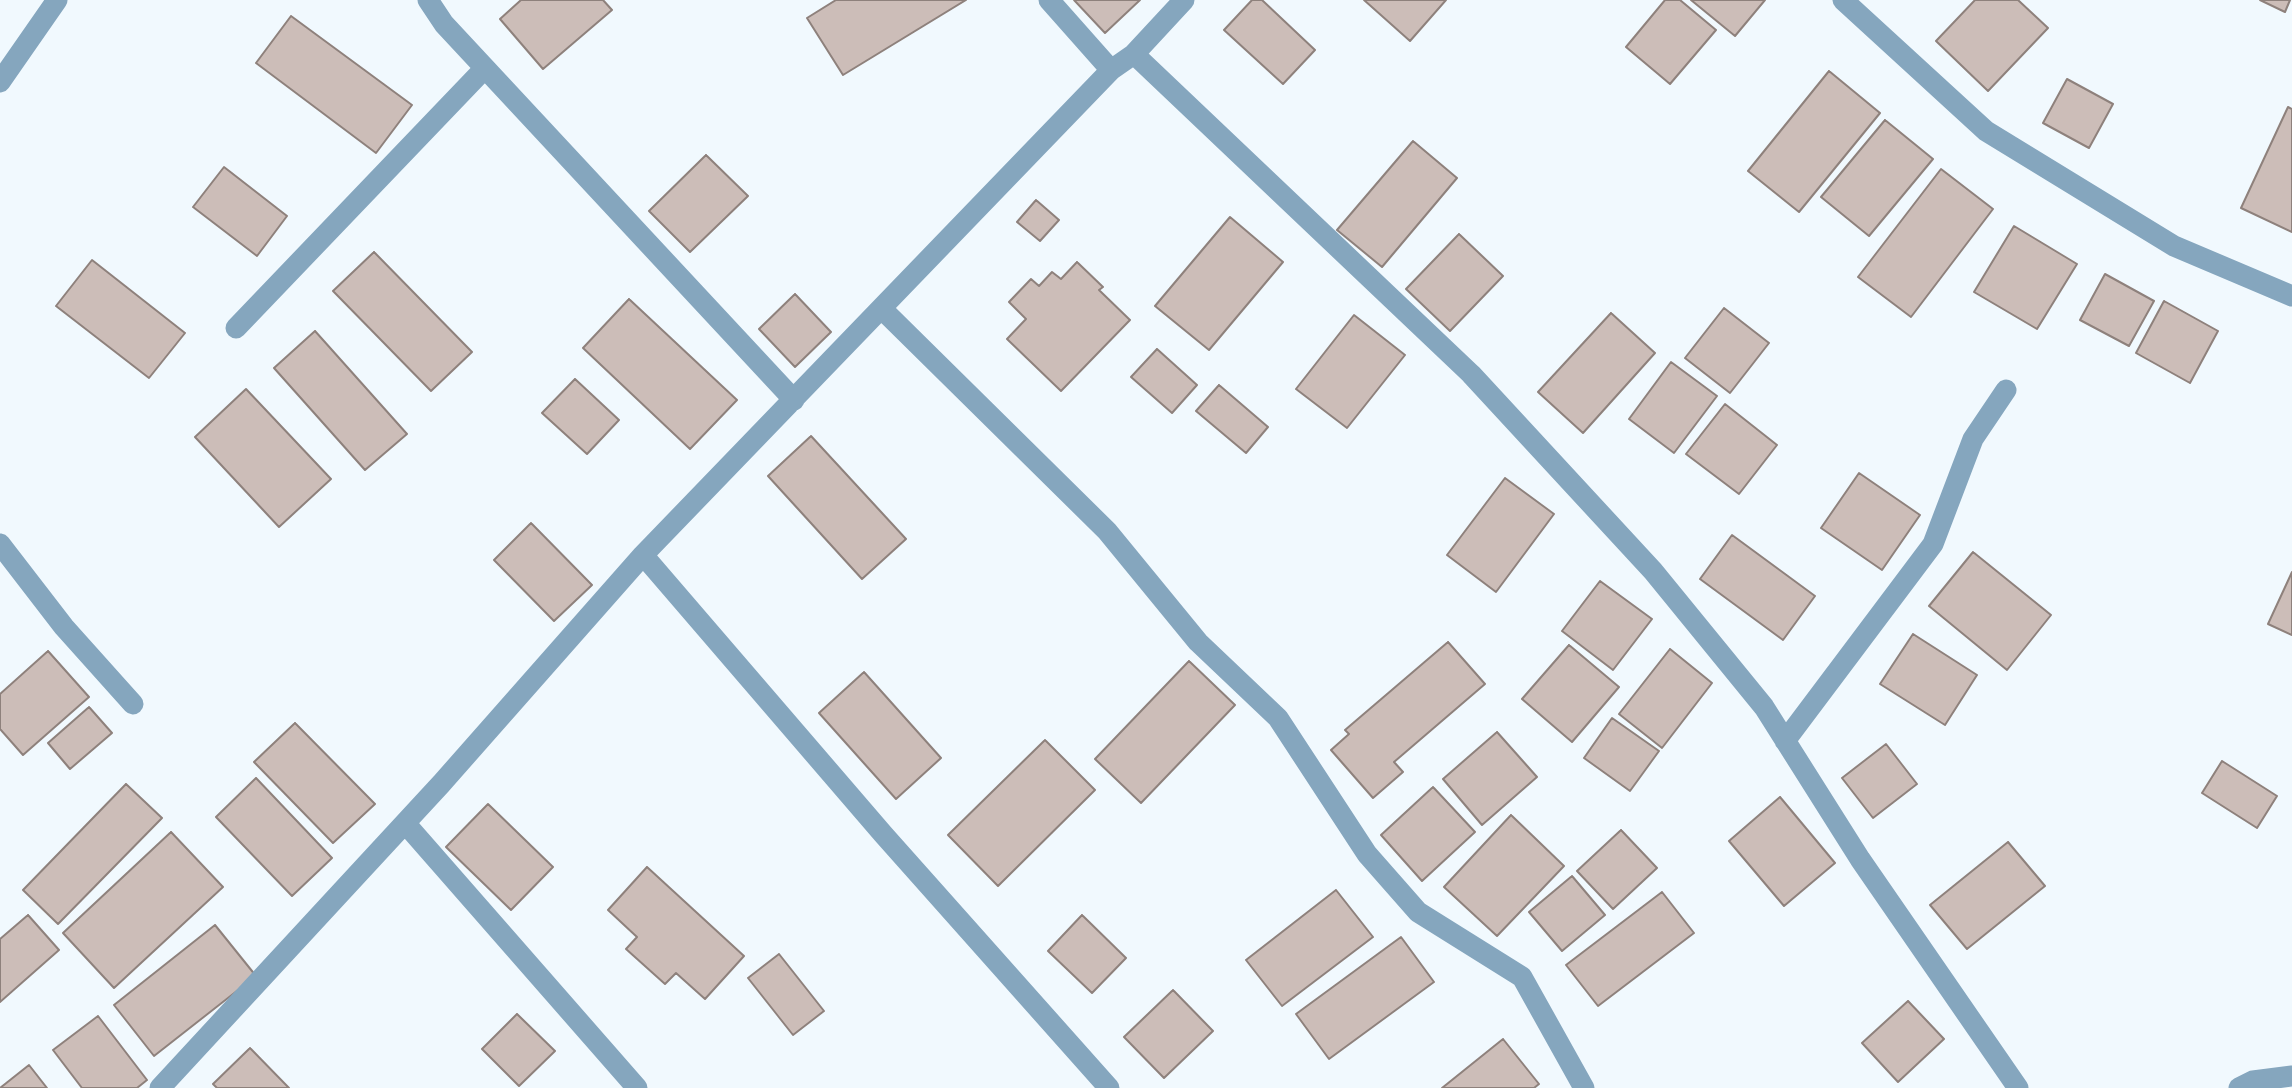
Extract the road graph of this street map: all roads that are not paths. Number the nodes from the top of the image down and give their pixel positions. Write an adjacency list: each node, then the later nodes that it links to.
1 (57, 0): 9 (street)
2 (428, 0): 7 (street)
3 (1049, 0): 8 (street)
4 (1184, 0): 6 (street)
5 (1843, 0): 10 (street)
6 (1134, 54): 8 (street); 18 (street)
7 (485, 68): 12 (street); 14 (street)
8 (1111, 70): 11 (street)
9 (0, 82)
10 (2292, 296)
11 (882, 309): 14 (street); 24 (street)
12 (236, 328)
13 (2006, 390): 18 (street)
14 (794, 400): 16 (street)
15 (0, 544): 17 (street)
16 (643, 555): 19 (street); 23 (street)
17 (134, 705)
18 (1785, 741): 25 (street)
19 (405, 824): 21 (street); 22 (street)
20 (2292, 1076): 26 (street)
21 (162, 1087)
22 (637, 1088)
23 (1109, 1088)
24 (1584, 1088)
25 (2018, 1088)
26 (2239, 1088)

